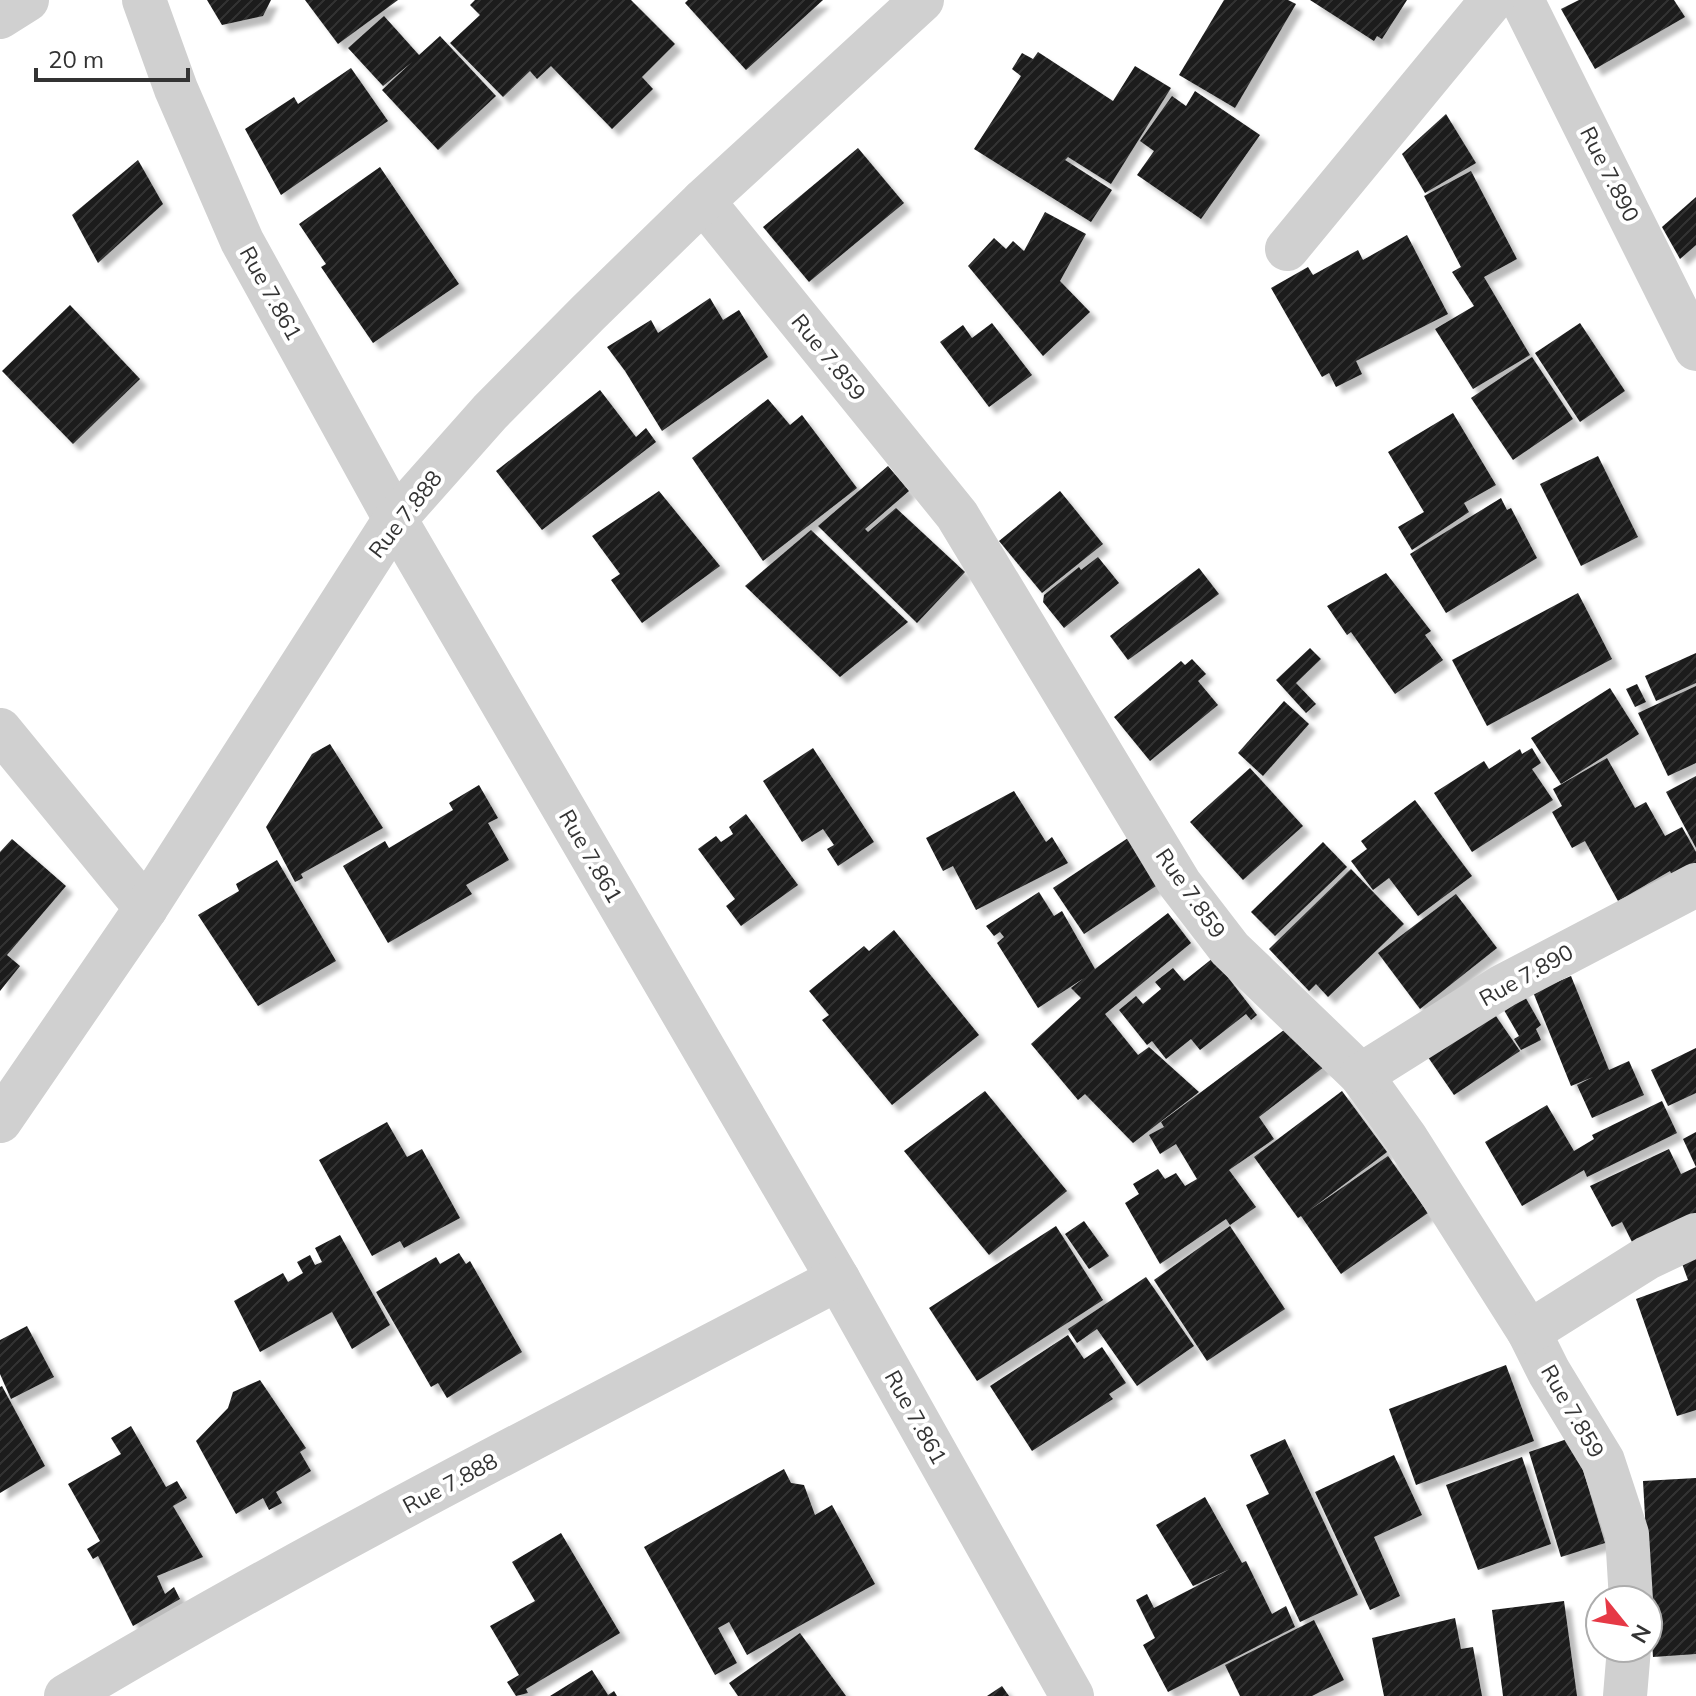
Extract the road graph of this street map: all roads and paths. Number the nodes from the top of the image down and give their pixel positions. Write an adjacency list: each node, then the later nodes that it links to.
1 (27, 0): 6 (street)
2 (144, 0): 10 (street, Rue 7.861)
3 (922, 0): 7 (street, Rue 7.888)
4 (1492, 0): 8 (street)
5 (1522, 0): 9 (street, Rue 7.890)
6 (0, 17)
7 (703, 201): 10 (street, Rue 7.888); 14 (street, Rue 7.859)
8 (1287, 249)
9 (1696, 349)
10 (395, 519): 13 (street, Rue 7.888); 17 (street, Rue 7.861)
11 (0, 730): 13 (street)
12 (1696, 885): 14 (street, Rue 7.890)
13 (146, 908): 15 (street, Rue 7.888)
14 (1361, 1075): 18 (street, Rue 7.859)
15 (0, 1121)
16 (1696, 1235): 18 (street)
17 (838, 1279): 21 (street, Rue 7.888); 22 (street, Rue 7.861)
18 (1529, 1332): 19 (street, Rue 7.859)
19 (1630, 1584)
20 (1628, 1664): 23 (street)
21 (66, 1696)
22 (1072, 1696)
23 (1625, 1696)

